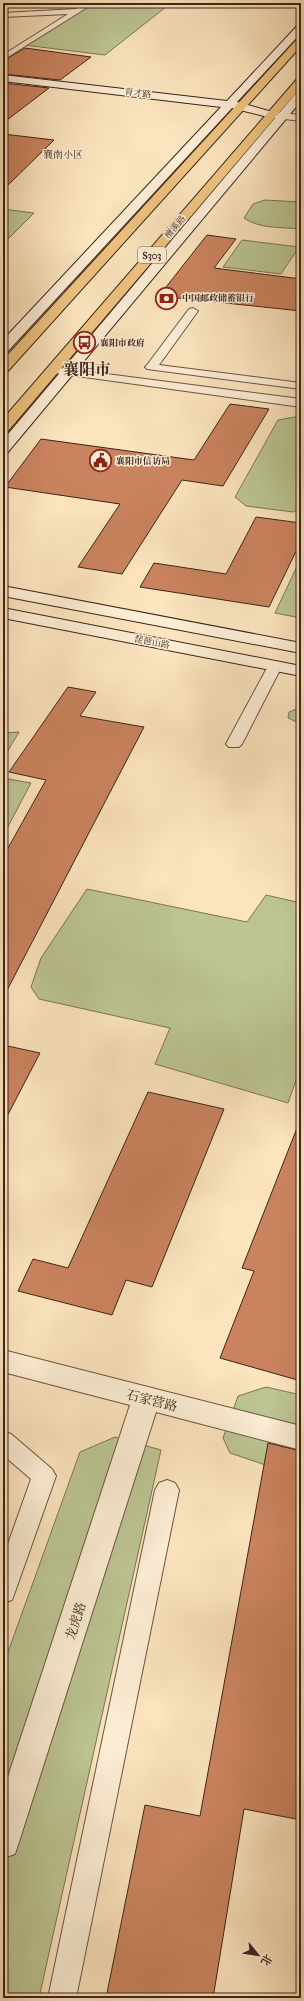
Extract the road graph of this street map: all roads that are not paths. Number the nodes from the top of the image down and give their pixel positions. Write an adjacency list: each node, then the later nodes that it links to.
1 (90, 3): 2 (lane)
2 (78, 11): 3 (lane); 6 (lane)
3 (3, 15)
4 (301, 27): 12 (street)
5 (301, 40): 12 (main road)
6 (3, 58)
7 (3, 78): 12 (street, 育才路)
8 (301, 81): 14 (main road, 檀溪路 / S303)
9 (3, 89): 10 (street)
10 (33, 92)
11 (301, 94): 14 (street)
12 (236, 105): 14 (street, 育才路); 15 (main road)
13 (203, 114): 15 (street, 育才路)
14 (277, 116): 15 (street, 育才路); 16 (street, 育才路); 20 (main road, 檀溪路 / S303); 21 (street)
15 (225, 117): 18 (street); 19 (main road)
16 (301, 118)
17 (193, 311): 22 (lane)
18 (3, 348)
19 (3, 368)
20 (52, 370): 21 (lane); 24 (main road, 檀溪路 / S303)
21 (66, 372): 23 (lane); 25 (street)
22 (301, 386)
23 (301, 403)
24 (3, 428)
25 (3, 449)
26 (3, 591): 28 (street, 琵琶山路)
27 (3, 612): 29 (street, 琵琶山路)
28 (301, 648)
29 (275, 666): 30 (street, 琵琶山路); 31 (lane)
30 (301, 671)
31 (234, 744)
32 (3, 1361): 33 (street, 石家营路)
33 (146, 1399): 34 (street, 石家营路); 38 (street, 龙虎路)
34 (301, 1438)
35 (3, 1441): 37 (lane)
36 (167, 1490): 39 (lane)
37 (3, 1592)
38 (3, 1842)
39 (62, 1998)

